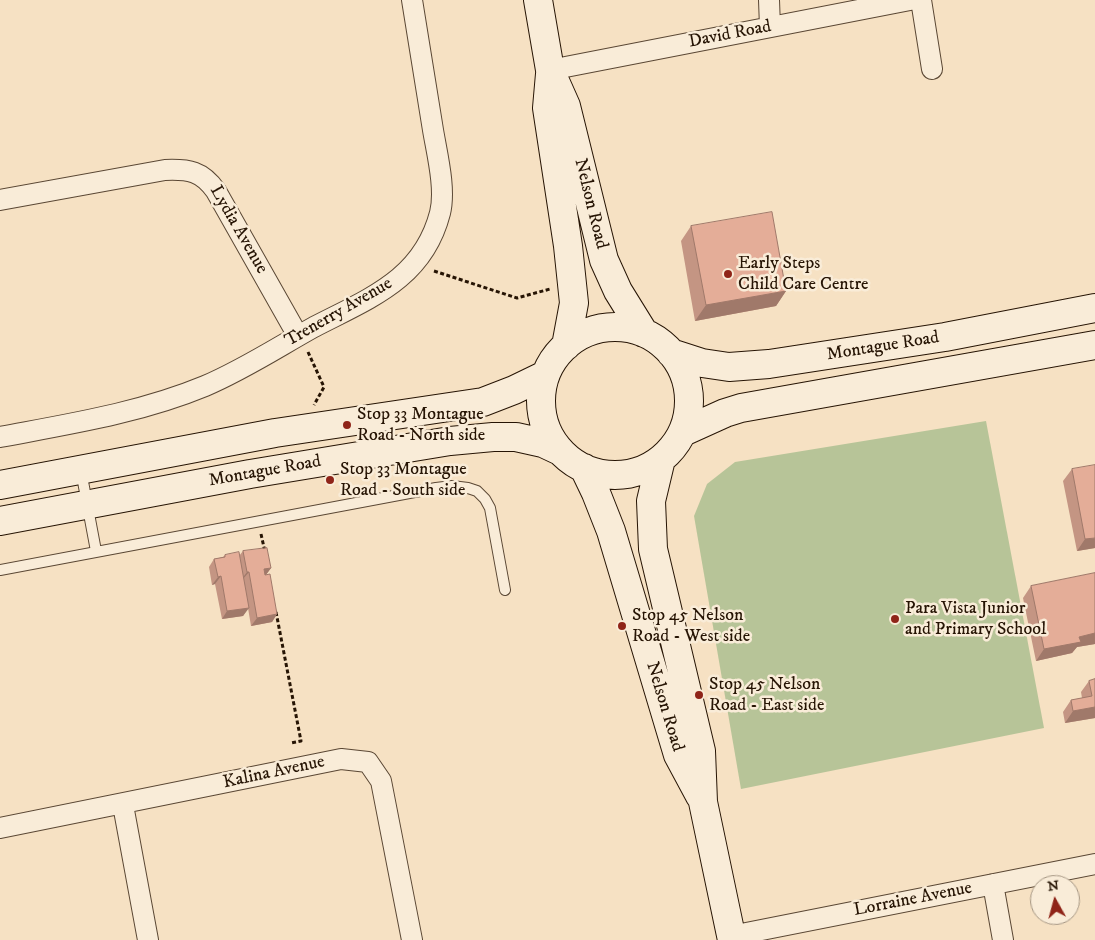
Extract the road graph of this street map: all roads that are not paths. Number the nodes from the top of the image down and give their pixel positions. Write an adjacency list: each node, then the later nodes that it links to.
1 (412, 0): 12 (street, Trenerry Avenue)
2 (538, 0): 8 (main road, Nelson Road)
3 (769, 0): 6 (street)
4 (910, 0): 6 (street, David Road)
5 (921, 0): 7 (street)
6 (770, 27): 8 (street, David Road)
7 (932, 69)
8 (550, 70): 11 (main road, Nelson Road); 14 (main road, Nelson Road)
9 (0, 200): 12 (street, Lydia Avenue)
10 (1095, 308): 15 (main road, Montague Road)
11 (644, 333): 14 (main road); 15 (main road)
12 (298, 336): 18 (street, Trenerry Avenue)
13 (1095, 345): 17 (main road, Montague Road)
14 (566, 346): 16 (main road)
15 (671, 353): 17 (main road)
16 (545, 375): 19 (main road); 22 (main road, Montague Road)
17 (683, 432): 20 (main road)
18 (0, 437)
19 (560, 451): 21 (main road); 24 (main road, Montague Road)
20 (661, 459): 21 (main road); 29 (main road, Nelson Road)
21 (584, 468): 29 (main road, Nelson Road)
22 (81, 470): 23 (main road, Montague Road); 24 (lane)
23 (0, 485)
24 (88, 504): 25 (main road, Montague Road); 26 (lane)
25 (0, 521)
26 (96, 552): 27 (lane); 28 (lane)
27 (0, 570)
28 (505, 590)
29 (703, 802): 34 (main road, Nelson Road)
30 (123, 805): 31 (street, Kalina Avenue); 35 (street); 36 (street, Kalina Avenue)
31 (0, 828)
32 (1095, 864): 33 (street, Lorraine Avenue)
33 (993, 884): 34 (street, Lorraine Avenue); 37 (street)
34 (732, 938)
35 (148, 940)
36 (412, 940)
37 (1004, 940)

